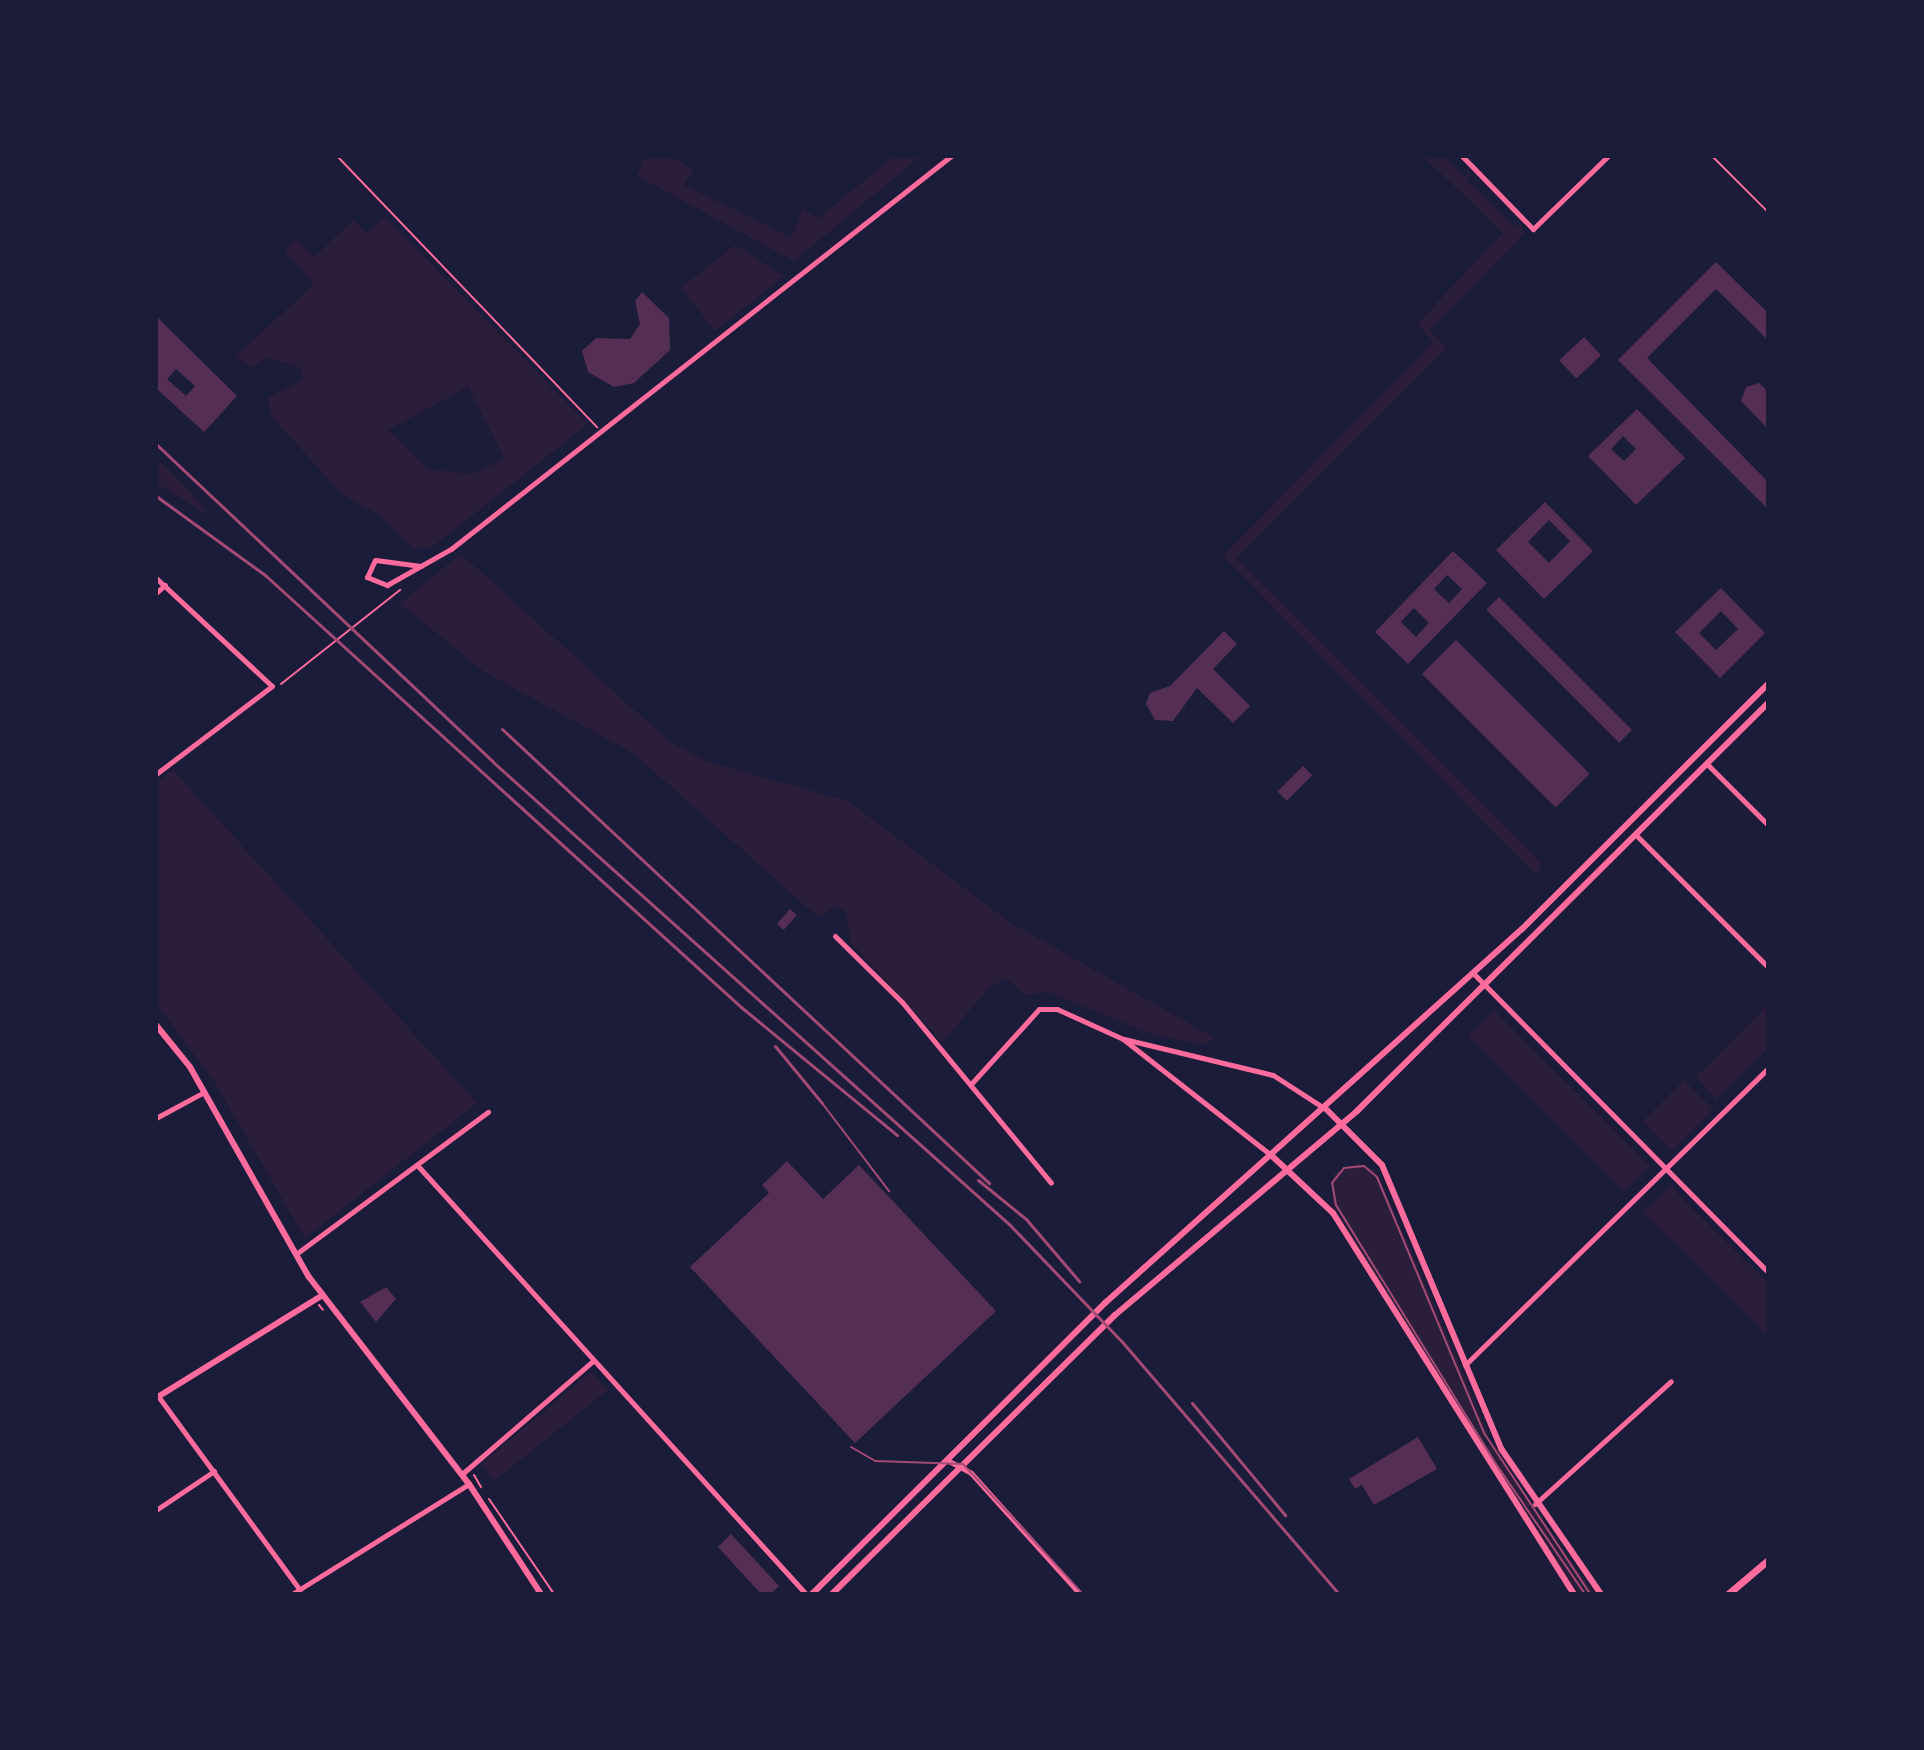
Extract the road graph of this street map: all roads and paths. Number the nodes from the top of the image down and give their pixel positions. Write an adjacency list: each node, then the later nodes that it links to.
1 (337, 156): 7 (path)
2 (951, 156): 7 (street)
3 (1462, 156): 4 (street)
4 (1608, 156)
5 (1712, 156): 6 (path)
6 (1768, 212)
7 (600, 431): 8 (street)
8 (421, 566): 8 (street)
9 (156, 578): 10 (street)
10 (165, 585): 12 (street); 14 (street)
11 (400, 590): 14 (path)
12 (156, 593)
13 (1768, 684): 20 (main road)
14 (272, 686): 17 (street)
15 (1768, 703): 16 (main road)
16 (1707, 764): 18 (street); 19 (main road)
17 (156, 774)
18 (1768, 825)
19 (1636, 835): 21 (main road); 23 (street)
20 (1552, 901): 21 (main road); 24 (main road)
21 (1561, 910): 25 (main road)
22 (835, 936): 29 (street)
23 (1768, 967)
24 (1474, 974): 25 (street); 31 (main road)
25 (1485, 986): 34 (main road); 38 (street)
26 (156, 1025): 30 (main road)
27 (1123, 1039): 29 (street); 31 (street); 35 (street)
28 (1768, 1068): 38 (street)
29 (971, 1084): 39 (street)
30 (204, 1092): 33 (street); 40 (main road)
31 (1326, 1109): 34 (main road); 35 (main road)
32 (488, 1112): 36 (street)
33 (156, 1118)
34 (1345, 1122): 37 (main road); 44 (main road)
35 (1271, 1155): 37 (main road); 47 (main road)
36 (418, 1166): 40 (street); 43 (street)
37 (1287, 1169): 48 (main road); 64 (main road)
38 (1667, 1170): 41 (street); 44 (street)
39 (1051, 1183)
40 (296, 1254): 42 (main road)
41 (1768, 1272)
42 (323, 1295): 46 (main road); 51 (main road)
43 (593, 1361): 49 (street); 60 (street)
44 (1464, 1365): 53 (main road)
45 (1671, 1381): 53 (street)
46 (157, 1397): 50 (street)
47 (947, 1460): 48 (street); 61 (main road)
48 (962, 1465): 62 (main road); 63 (street)
49 (471, 1467): 51 (street); 59 (path)
50 (214, 1471): 54 (street); 56 (street)
51 (462, 1474): 52 (main road)
52 (469, 1484): 56 (street); 58 (main road)
53 (1535, 1504): 65 (main road)
54 (156, 1510)
55 (1768, 1560): 66 (main road)
56 (300, 1590): 57 (street)
57 (292, 1594)
58 (541, 1594)
59 (554, 1594)
60 (806, 1594)
61 (812, 1594)
62 (832, 1594)
63 (1080, 1594)
64 (1574, 1594)
65 (1601, 1594)
66 (1728, 1594)

